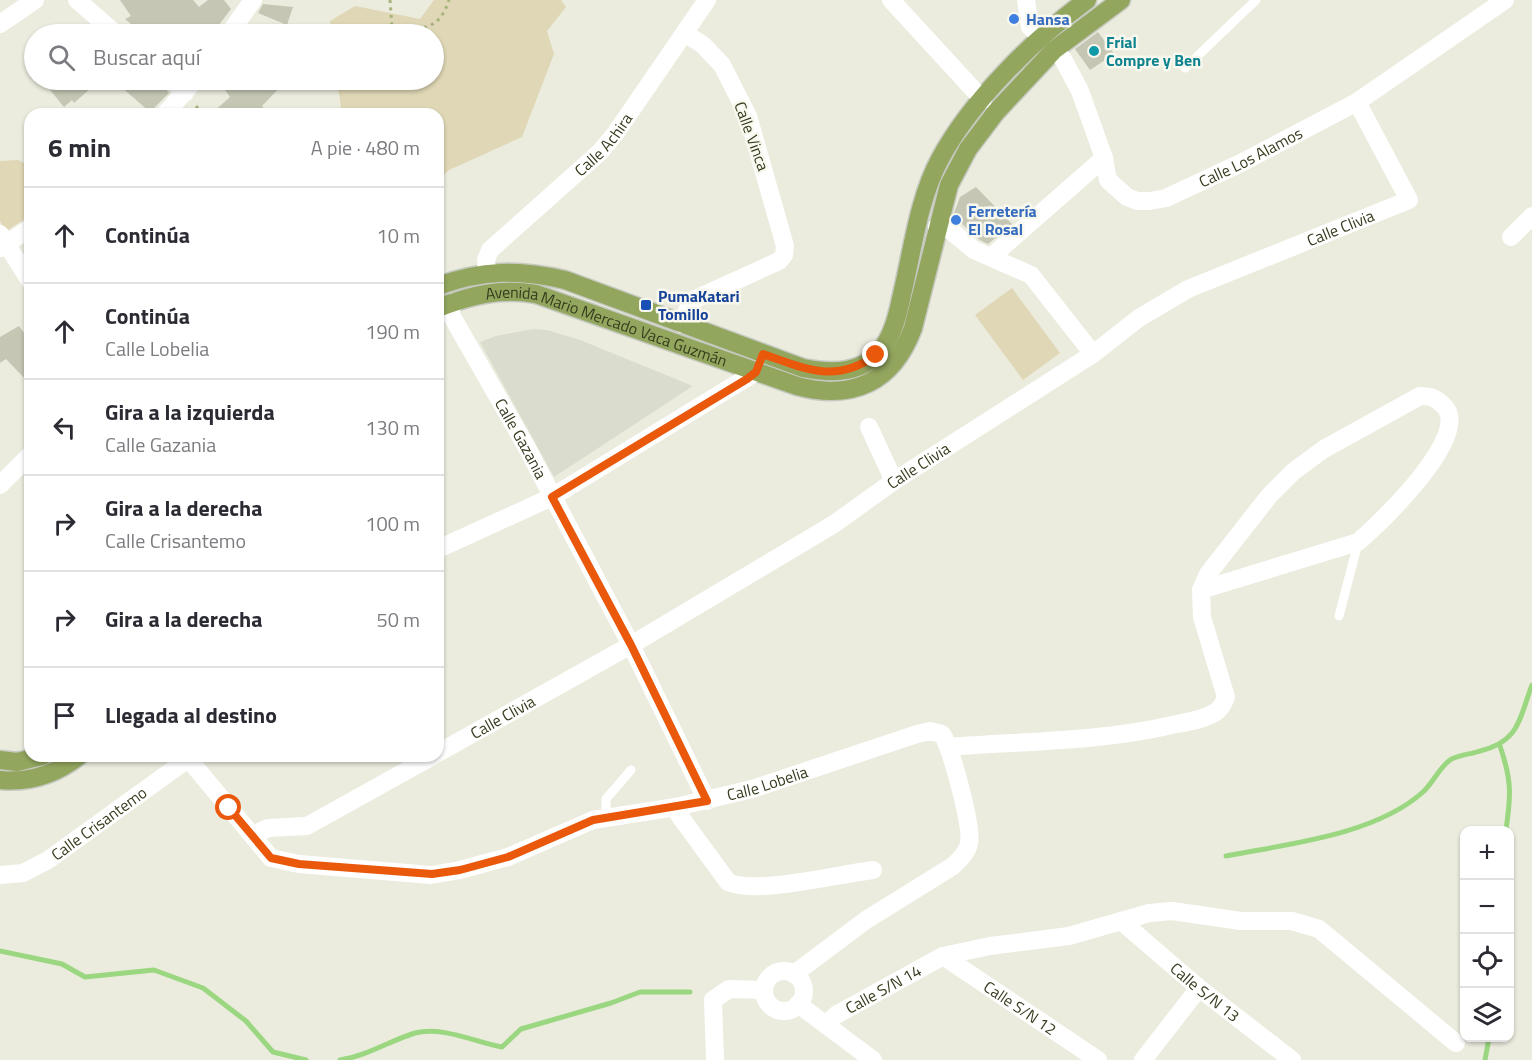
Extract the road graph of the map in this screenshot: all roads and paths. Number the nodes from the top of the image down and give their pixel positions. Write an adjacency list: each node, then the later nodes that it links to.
1 (34, 0): 14 (street)
2 (77, 0): 15 (street)
3 (91, 0): 16 (street)
4 (253, 0): 17 (street)
5 (390, 0): 18 (path)
6 (449, 0): 19 (path)
7 (707, 0): 20 (street, Calle Achira)
8 (891, 0): 26 (street)
9 (1026, 0): 21 (street)
10 (1087, 0): 21 (main road, Avenida Mario Mercado Vaca Guzmán)
11 (1121, 0): 22 (main road, Avenida Mario Mercado Vaca Guzmán)
12 (1256, 0): 23 (lane)
13 (1505, 0): 25 (street, Calle Los Alamos)
14 (0, 24)
15 (105, 24)
16 (116, 24)
17 (236, 24)
18 (392, 24)
19 (432, 24)
20 (686, 34): 35 (street, Calle Achira); 39 (street, Calle Vinca)
21 (1040, 36): 22 (main road); 26 (main road, Avenida Mario Mercado Vaca Guzmán)
22 (1054, 50): 26 (main road, Avenida Mario Mercado Vaca Guzmán); 28 (street, Calle Los Alamos)
23 (1185, 68)
24 (186, 90): 27 (street)
25 (1357, 102): 28 (street, Calle Los Alamos); 41 (street, Calle Clivia)
26 (989, 106): 30 (main road, Avenida Mario Mercado Vaca Guzmán); 40 (main road, Avenida Mario Mercado Vaca Guzmán)
27 (170, 108)
28 (1104, 158): 34 (street)
29 (1532, 216): 32 (street)
30 (937, 227): 34 (street); 42 (main road, Avenida Mario Mercado Vaca Guzmán)
31 (24, 231): 33 (street)
32 (1511, 237)
33 (2, 242): 36 (street)
34 (991, 257): 41 (street)
35 (487, 272): 37 (main road, Avenida Mario Mercado Vaca Guzmán); 39 (main road, Avenida Mario Mercado Vaca Guzmán)
36 (24, 273)
37 (444, 283)
38 (446, 305): 42 (main road, Avenida Mario Mercado Vaca Guzmán); 47 (street, Calle Gazania)
39 (682, 324): 40 (main road, Avenida Mario Mercado Vaca Guzmán)
40 (763, 354): 42 (main road)
41 (1093, 354): 45 (street, Calle Clivia)
42 (756, 372): 47 (street)
43 (869, 427): 45 (street)
44 (24, 461): 46 (street)
45 (894, 481): 52 (street, Calle Clivia)
46 (0, 485)
47 (552, 497): 49 (street); 52 (street, Calle Gazania)
48 (1358, 542): 50 (street); 50 (street); 51 (lane)
49 (444, 546)
50 (1201, 590): 53 (street)
51 (1339, 616)
52 (631, 645): 54 (street, Calle Clivia); 63 (street, Calle Gazania)
53 (949, 747): 63 (street, Calle Lobelia); 71 (street)
54 (444, 750)
55 (24, 759): 56 (main road)
56 (8, 761): 62 (main road)
57 (69, 762): 62 (main road)
58 (182, 762): 68 (street, Calle Crisantemo)
59 (193, 762): 66 (street, Calle Lobelia)
60 (422, 762): 66 (street)
61 (631, 770): 65 (lane)
62 (8, 780)
63 (707, 801): 64 (street, Calle Lobelia)
64 (676, 807): 65 (street, Calle Lobelia); 67 (street)
65 (606, 817): 66 (street, Calle Lobelia)
66 (253, 835)
67 (873, 870)
68 (0, 875)
69 (1121, 921): 70 (street, Calle S/N 14); 72 (street, Calle S/N 13); 76 (street, Calle S/N 14)
70 (943, 956): 75 (street, Calle S/N 14); 79 (street, Calle S/N 12)
71 (794, 974): 73 (street); 74 (street)
72 (1198, 988): 80 (street); 81 (street, Calle S/N 13)
73 (764, 990): 74 (street); 77 (street)
74 (798, 1004): 75 (street)
75 (826, 1025): 78 (street)
76 (1456, 1043)
77 (715, 1060)
78 (873, 1060)
79 (1098, 1060)
80 (1143, 1060)
81 (1292, 1060)

